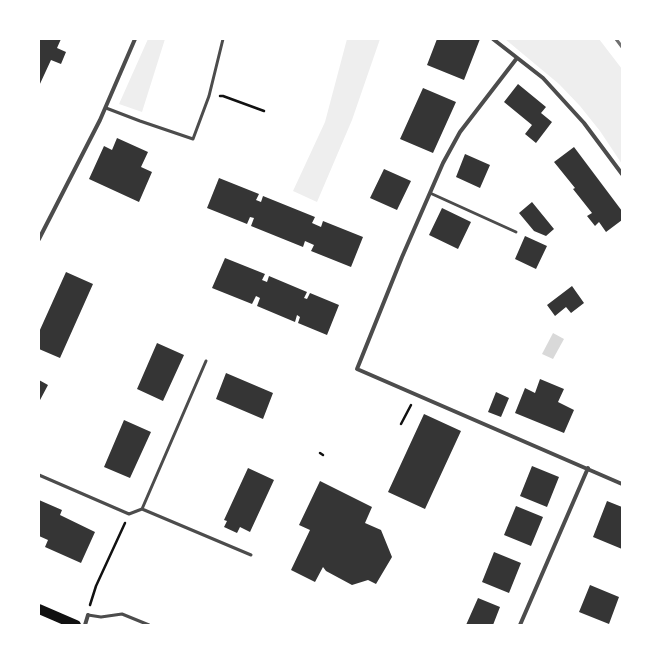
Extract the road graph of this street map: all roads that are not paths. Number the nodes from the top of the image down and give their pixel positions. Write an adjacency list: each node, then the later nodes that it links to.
1 (136, 39): 5 (street)
2 (223, 39): 5 (lane)
3 (493, 39): 4 (street)
4 (517, 58): 6 (street); 7 (street)
5 (106, 108): 9 (street)
6 (622, 174)
7 (430, 193): 8 (lane); 11 (street)
8 (516, 232)
9 (39, 240)
10 (206, 361): 14 (lane)
11 (588, 468): 13 (street); 21 (street)
12 (39, 475): 14 (lane)
13 (622, 484)
14 (142, 509): 15 (lane)
15 (251, 556)
16 (39, 609): 18 (main road)
17 (88, 615): 19 (street); 20 (lane)
18 (76, 625)
19 (85, 625)
20 (149, 625)
21 (520, 625)

